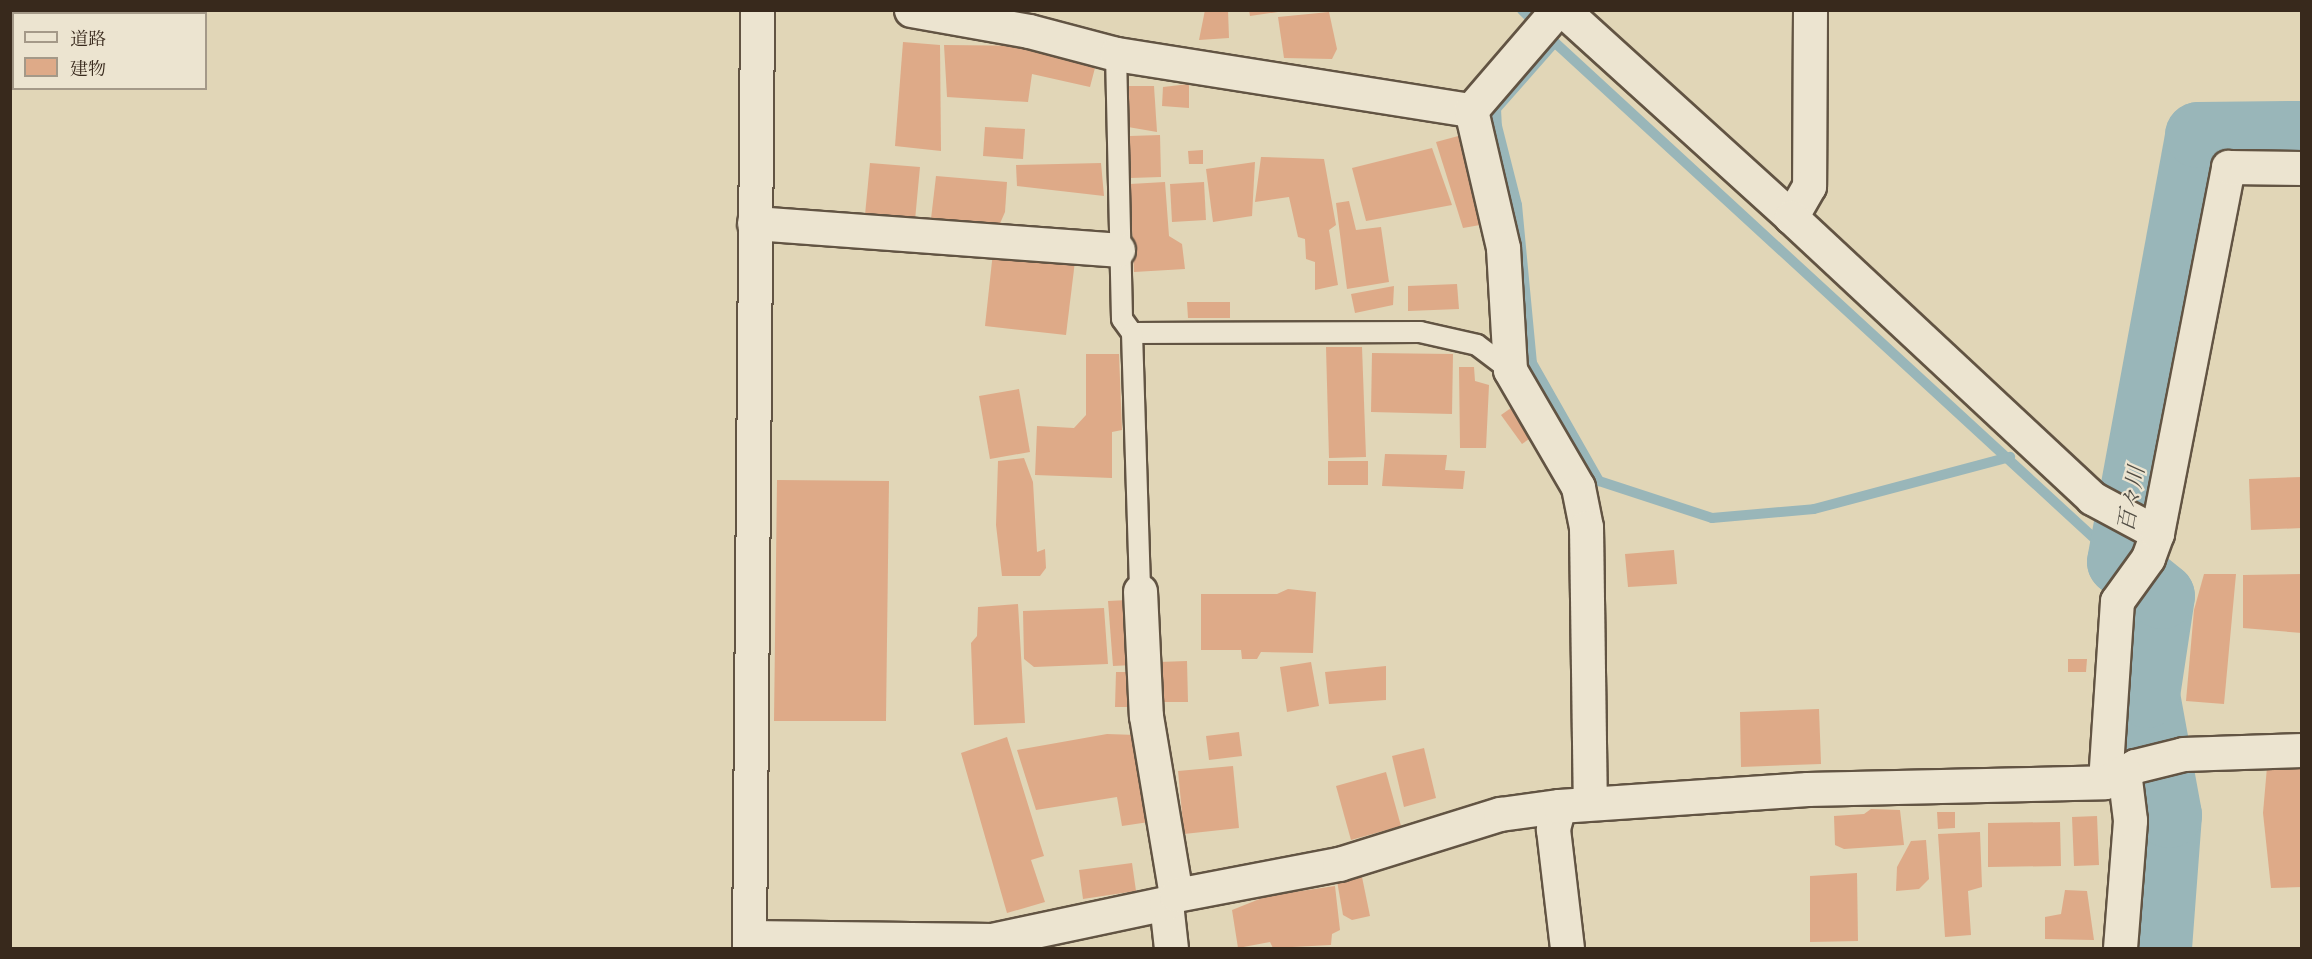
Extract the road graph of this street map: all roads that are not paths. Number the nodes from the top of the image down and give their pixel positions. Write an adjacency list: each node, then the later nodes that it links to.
1 (757, 10): 9 (street)
2 (911, 10): 5 (street)
3 (1810, 10): 8 (street)
4 (1557, 13): 6 (street); 8 (street)
5 (1116, 54): 6 (street); 10 (lane)
6 (1471, 110): 12 (street)
7 (2301, 168): 13 (street)
8 (1791, 216): 13 (street)
9 (754, 223): 10 (street); 19 (street)
10 (1118, 250): 11 (lane)
11 (1132, 333): 12 (lane); 14 (lane)
12 (1510, 370): 17 (street)
13 (2150, 540): 16 (street)
14 (1140, 591): 18 (street)
15 (2301, 750): 16 (street)
16 (2121, 773): 17 (street); 22 (street)
17 (1574, 804): 18 (street); 21 (street)
18 (1171, 899): 19 (street); 20 (street)
19 (749, 943)
20 (1171, 948)
21 (1567, 948)
22 (2120, 948)

